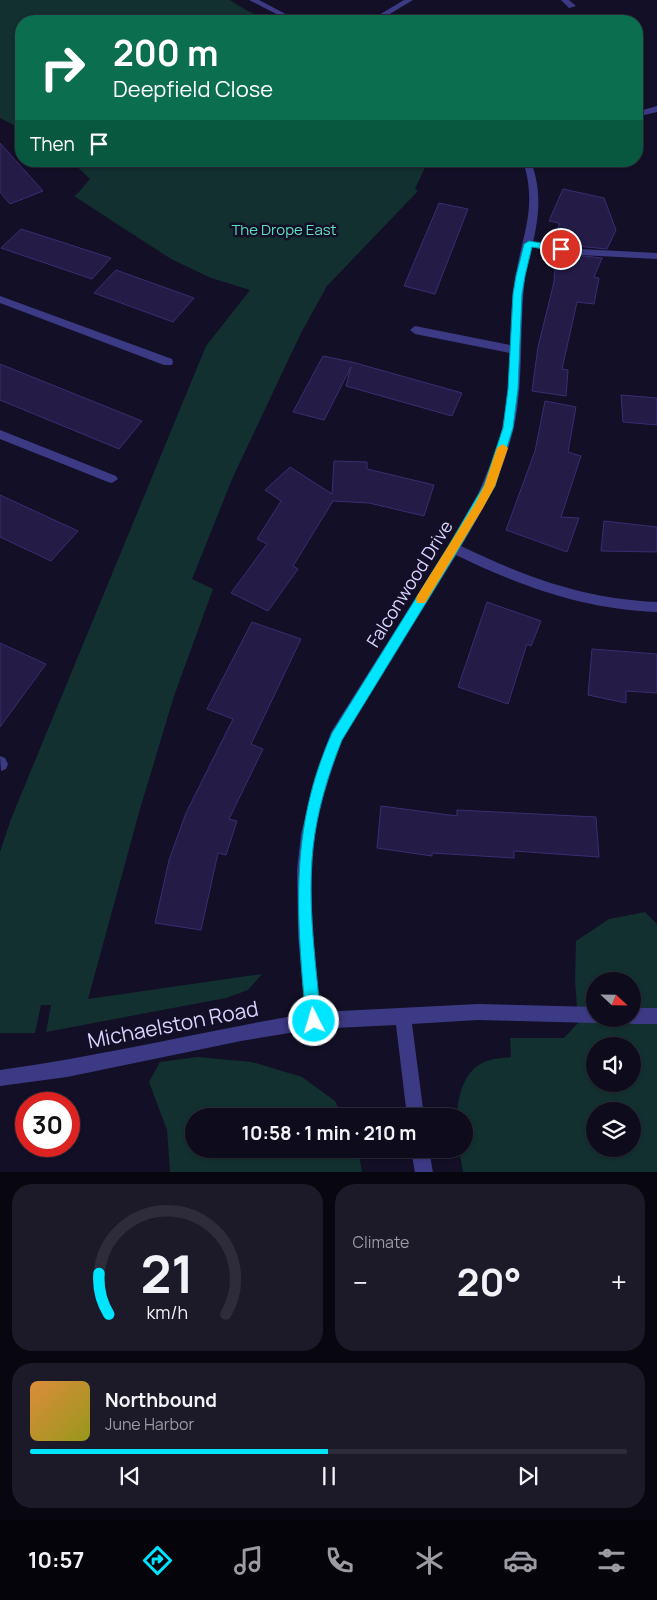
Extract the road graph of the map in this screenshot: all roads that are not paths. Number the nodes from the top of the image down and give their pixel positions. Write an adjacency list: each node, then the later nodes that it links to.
1 (254, 0): 5 (street)
2 (409, 0): 6 (street)
3 (565, 0): 4 (street)
4 (572, 6)
5 (283, 15)
6 (383, 15)
7 (657, 109): 8 (street)
8 (643, 113)
9 (530, 167): 10 (street, Falconwood Drive)
10 (529, 244): 11 (street); 14 (street, Falconwood Drive)
11 (657, 256)
12 (0, 299): 15 (street)
13 (415, 330): 14 (street)
14 (515, 350): 18 (street, Falconwood Drive)
15 (168, 362)
16 (0, 434): 17 (street)
17 (112, 479)
18 (453, 548): 19 (street); 24 (street, Falconwood Drive)
19 (657, 607)
20 (586, 1014): 21 (street, Michaelston Road)
21 (403, 1015): 24 (street, Michaelston Road); 26 (street)
22 (641, 1016): 23 (street)
23 (657, 1016)
24 (314, 1021): 25 (street, Michaelston Road)
25 (0, 1078)
26 (415, 1108)
27 (422, 1158): 28 (street)
28 (424, 1172)

